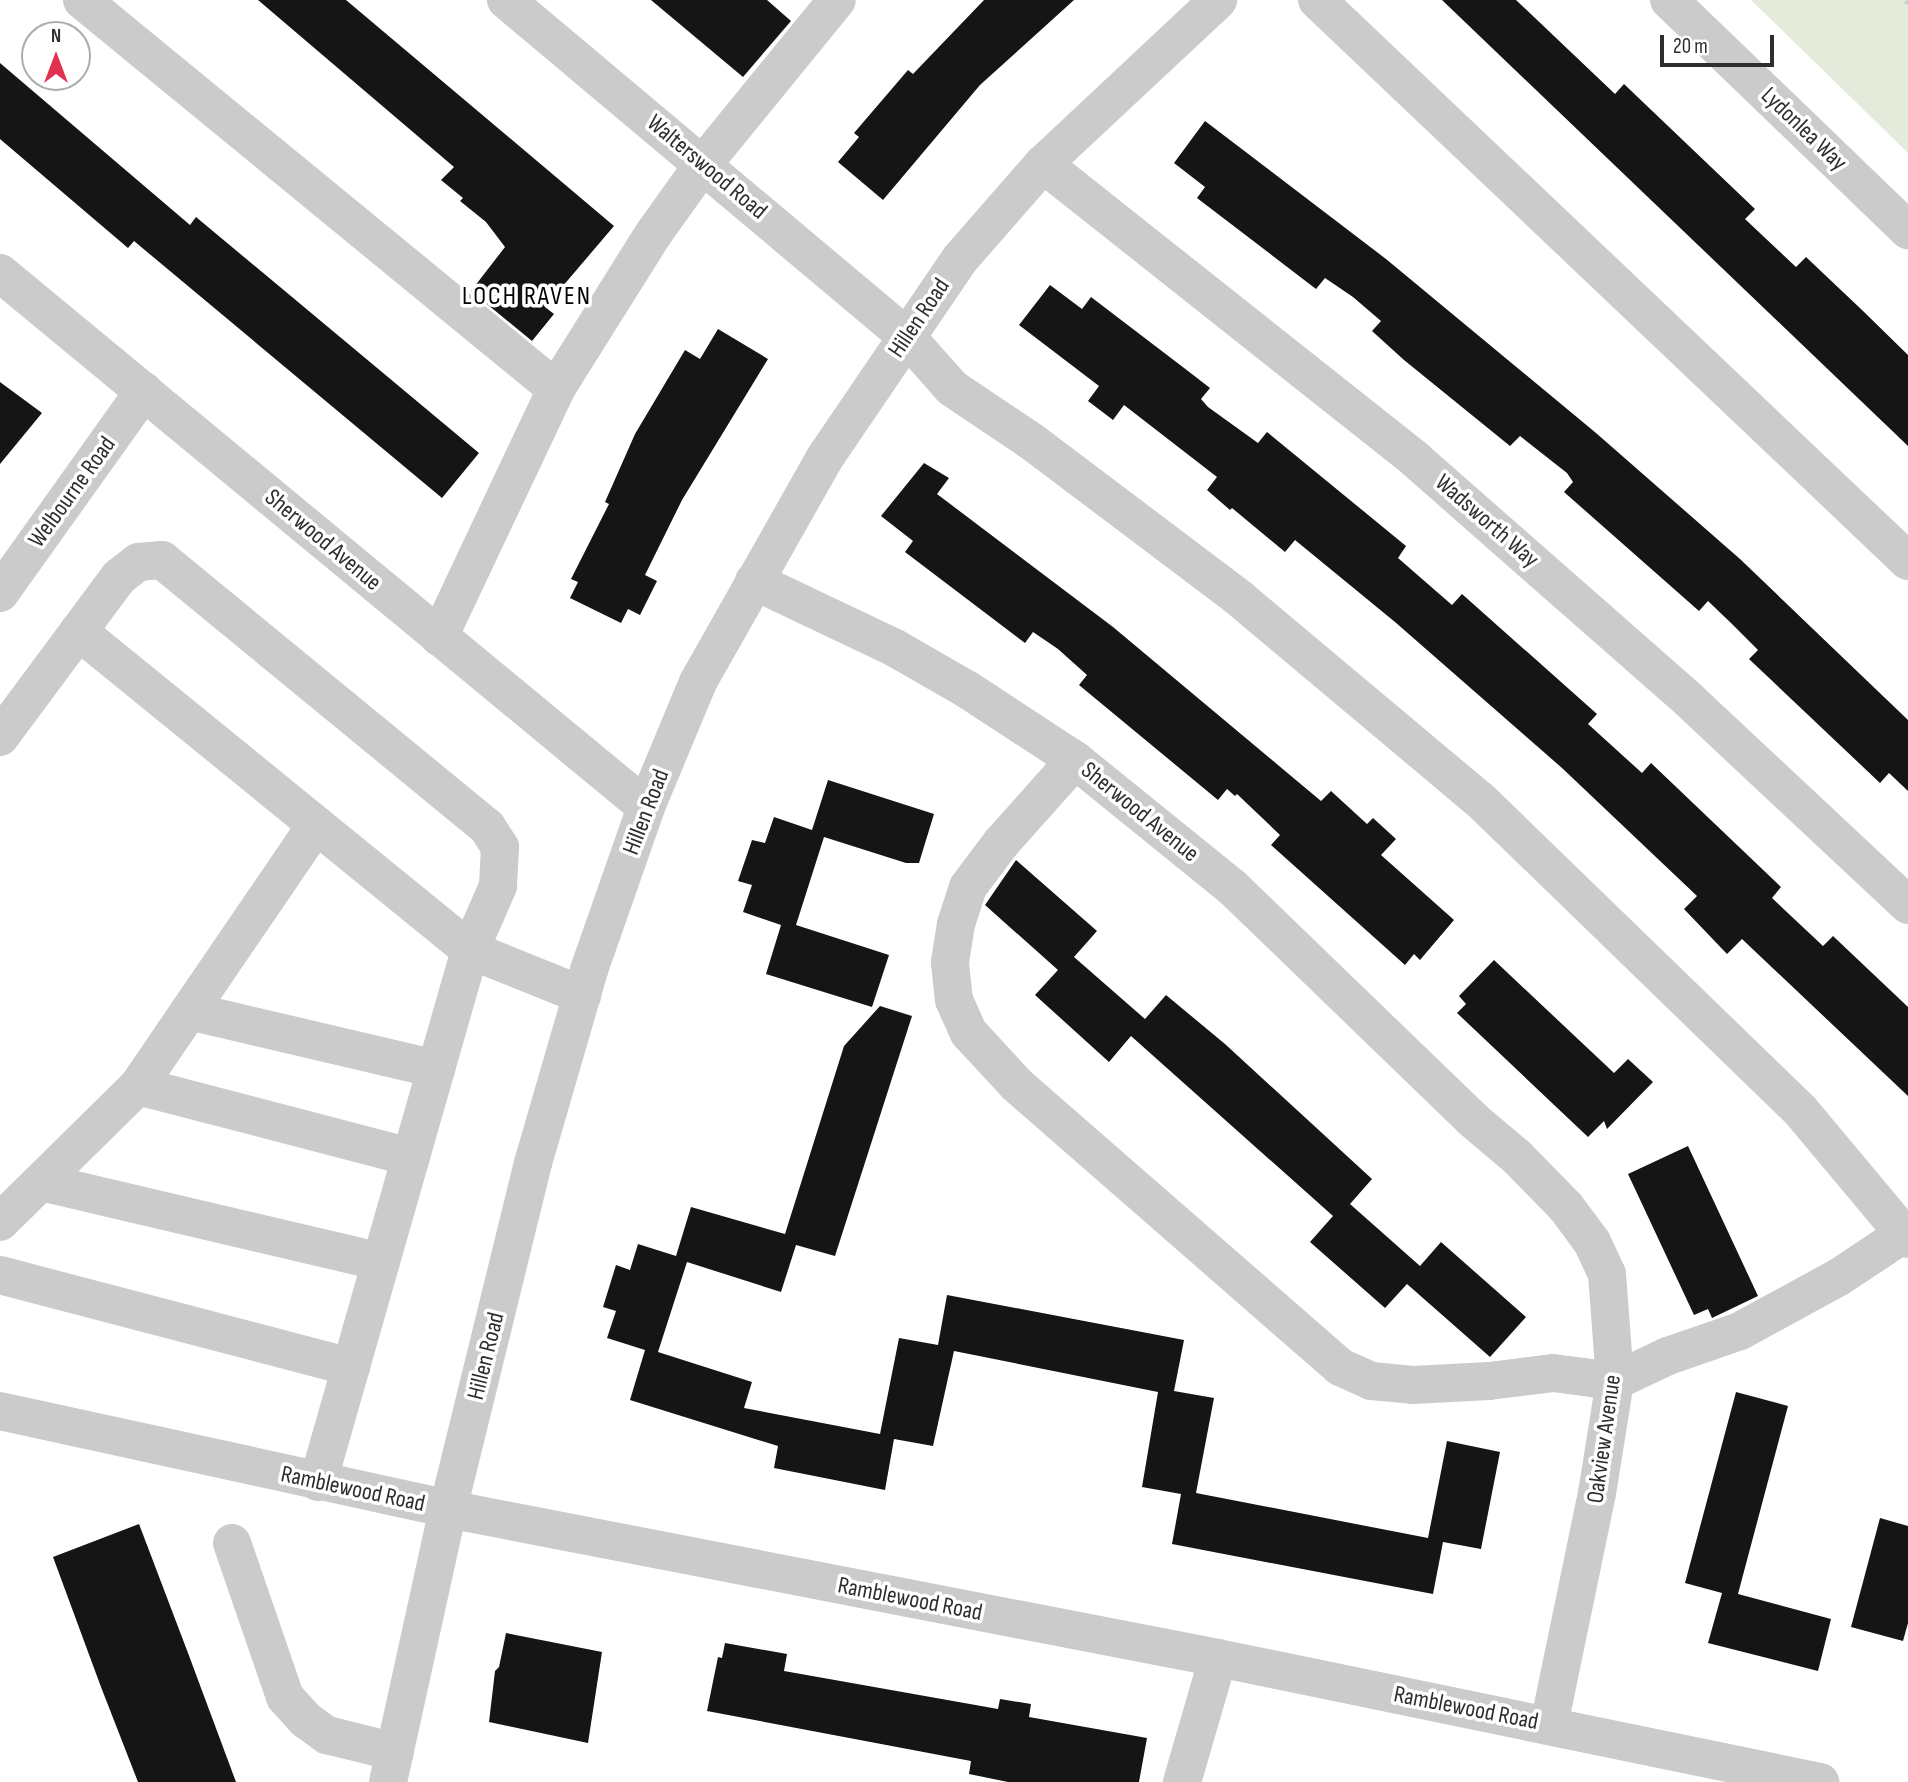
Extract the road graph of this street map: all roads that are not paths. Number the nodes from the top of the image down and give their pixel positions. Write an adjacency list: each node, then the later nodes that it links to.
1 (82, 0): 12 (street)
2 (506, 0): 7 (street, Walterswood Road)
3 (837, 0): 7 (street)
4 (1218, 0): 8 (street, Hillen Road)
5 (1317, 0): 14 (street)
6 (1669, 0): 9 (street, Lydonlea Way)
7 (704, 163): 11 (street, Walterswood Road); 12 (street)
8 (1043, 164): 11 (street, Hillen Road); 23 (street, Wadsworth Way)
9 (1908, 229)
10 (0, 273): 13 (street, Sherwood Avenue)
11 (906, 336): 15 (street, Hillen Road); 33 (street, Walterswood Road)
12 (556, 389): 18 (street)
13 (144, 391): 16 (street, Welbourne Road); 18 (street, Sherwood Avenue)
14 (1908, 561)
15 (754, 580): 20 (street, Sherwood Avenue); 21 (street, Hillen Road)
16 (1, 590)
17 (78, 631): 19 (street); 22 (street); 24 (street)
18 (439, 637): 21 (street, Sherwood Avenue)
19 (0, 737)
20 (1075, 760): 29 (street, Sherwood Avenue); 37 (street)
21 (646, 807): 25 (street, Hillen Road)
22 (316, 825): 24 (street); 26 (street)
23 (1908, 905)
24 (470, 950): 25 (street); 27 (street)
25 (582, 995): 40 (street, Hillen Road)
26 (189, 1011): 27 (street); 28 (street)
27 (436, 1069): 30 (street)
28 (138, 1086): 30 (street); 31 (street)
29 (1472, 1119): 37 (street, Oakview Avenue)
30 (411, 1157): 34 (street)
31 (41, 1182): 32 (street); 34 (street)
32 (0, 1222)
33 (1906, 1236): 37 (street)
34 (381, 1262): 36 (street)
35 (0, 1275): 36 (street)
36 (351, 1367): 39 (street)
37 (1615, 1381): 43 (street, Oakview Avenue)
38 (0, 1411): 39 (street, Ramblewood Road)
39 (318, 1482): 40 (street, Ramblewood Road)
40 (447, 1509): 42 (street, Ramblewood Road); 44 (street, Hillen Road)
41 (232, 1544): 44 (street)
42 (1217, 1658): 43 (street, Ramblewood Road); 45 (street)
43 (1549, 1724): 46 (street, Ramblewood Road)
44 (391, 1767)
45 (1182, 1782)
46 (1821, 1782)

